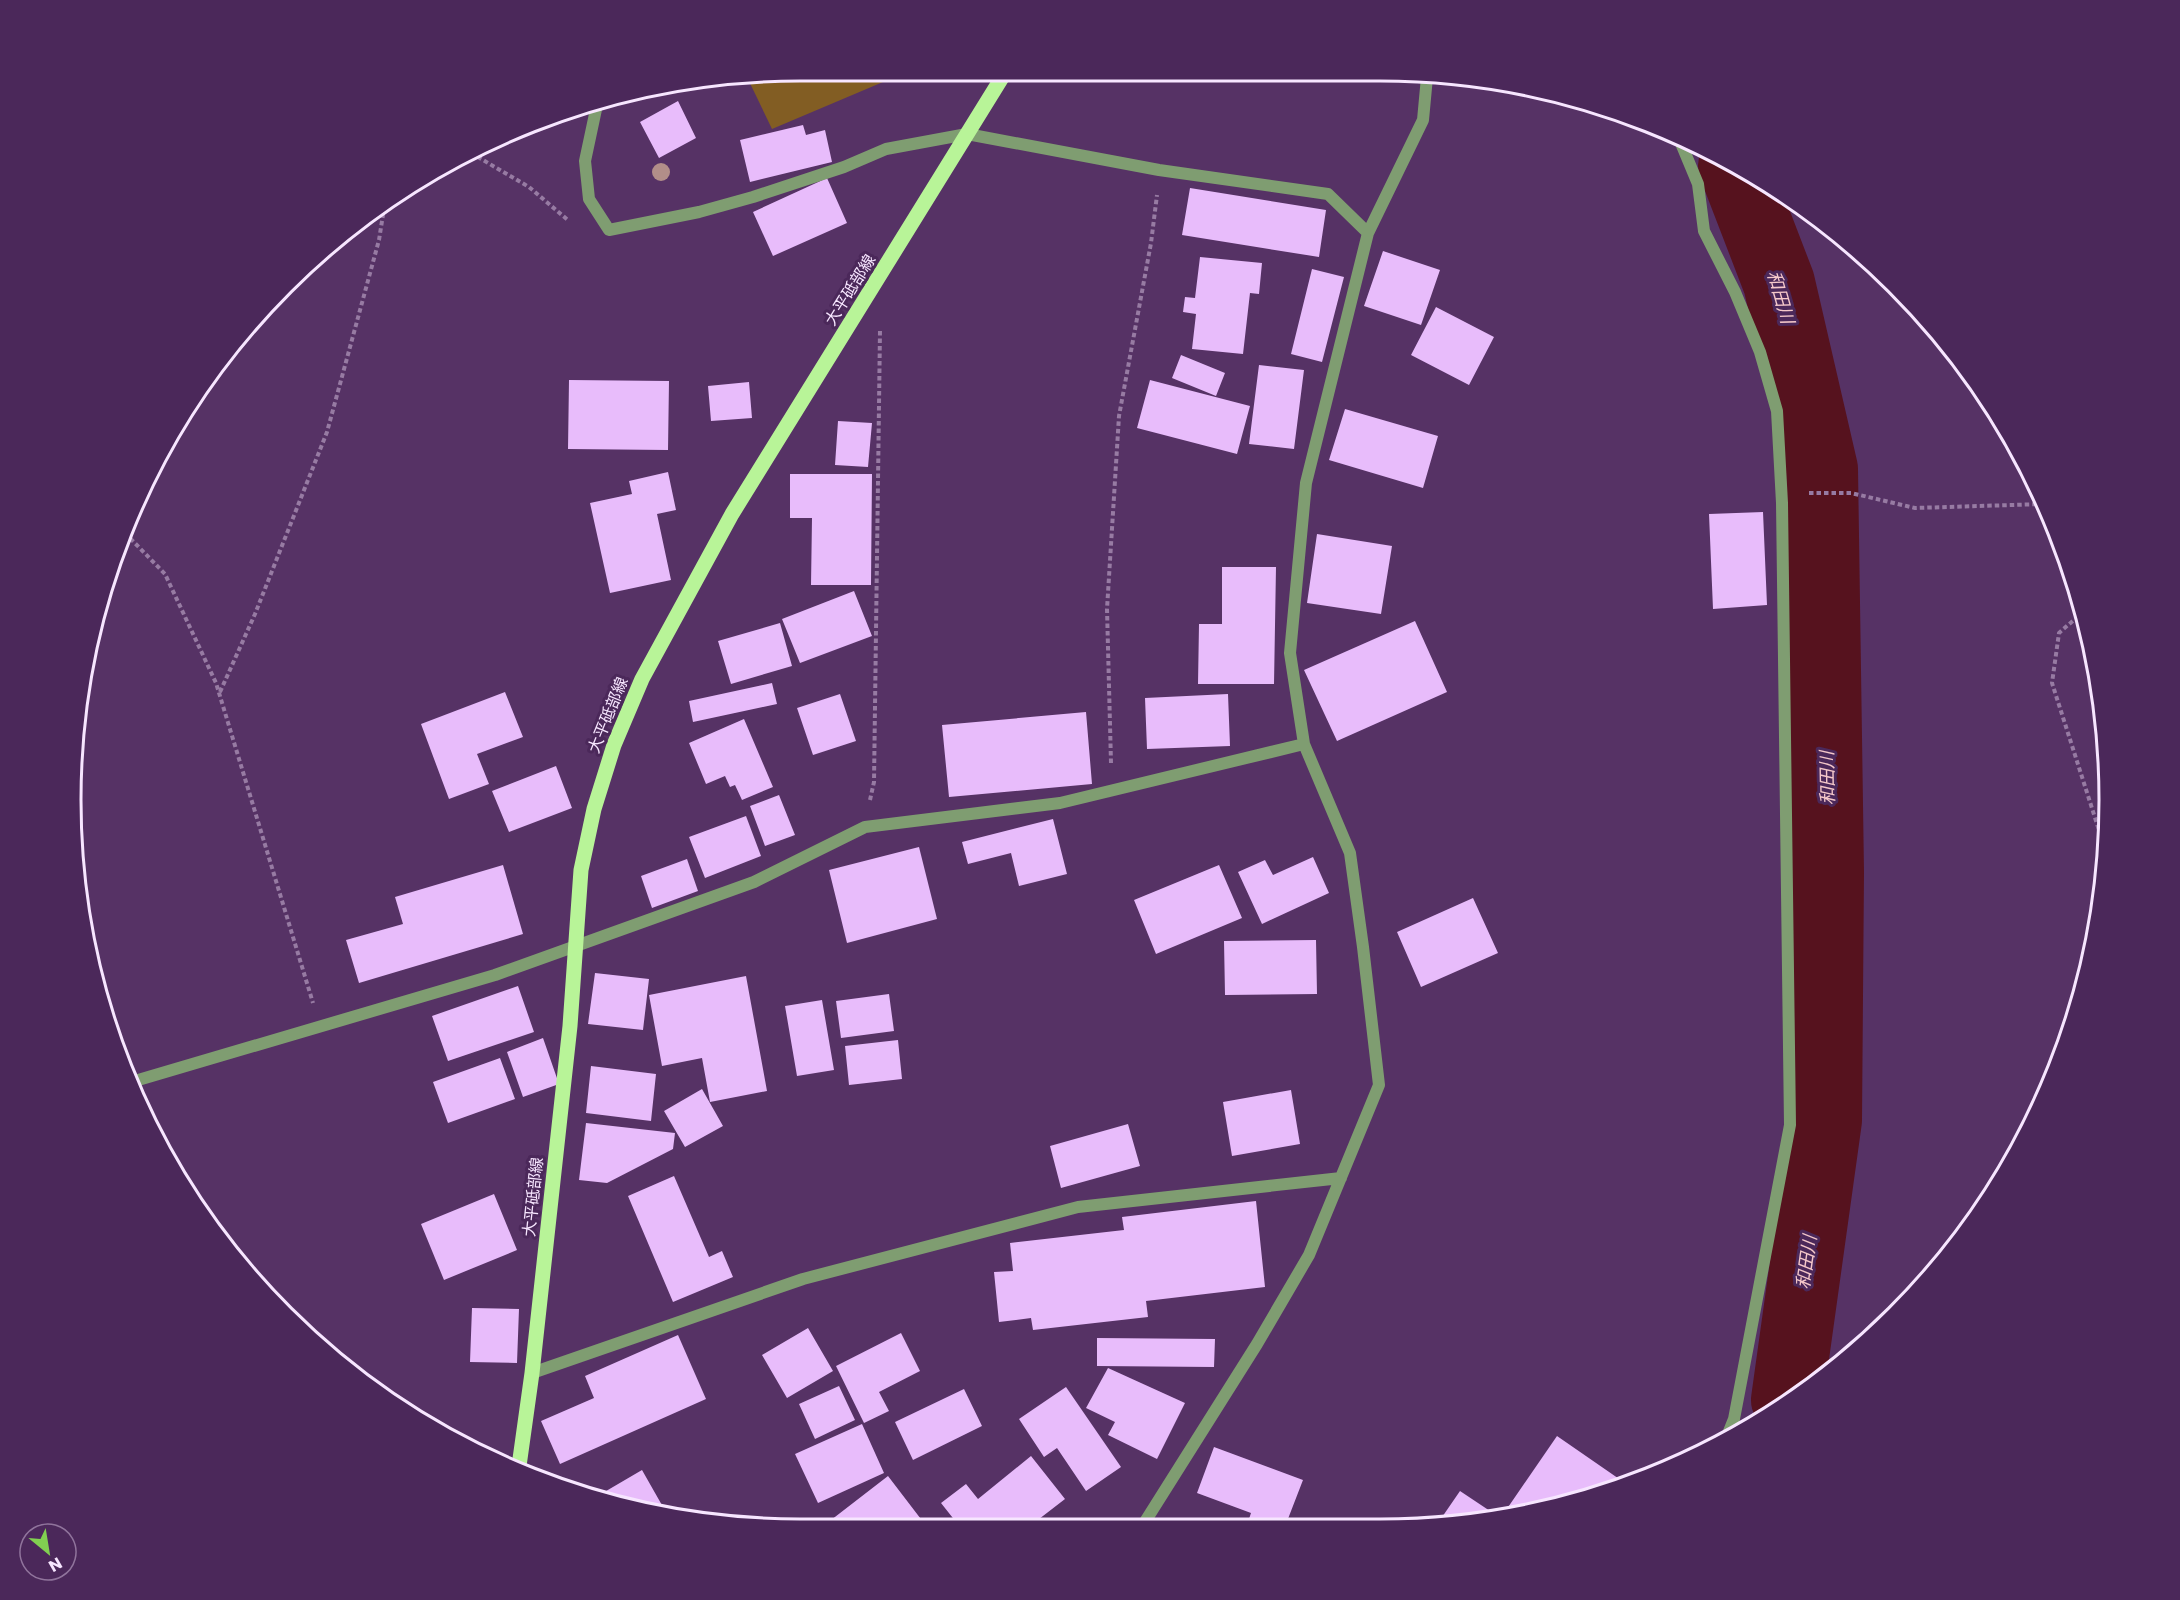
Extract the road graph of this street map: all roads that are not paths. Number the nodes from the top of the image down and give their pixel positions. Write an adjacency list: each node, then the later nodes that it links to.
1 (999, 81): 4 (main road, 大平砥部線)
2 (1426, 83): 6 (street)
3 (596, 111): 4 (street)
4 (967, 134): 6 (street); 8 (main road, 大平砥部線)
5 (1683, 148): 12 (street)
6 (1368, 233): 7 (street)
7 (1304, 744): 8 (street); 10 (street)
8 (577, 946): 9 (street); 11 (main road, 大平砥部線)
9 (138, 1080)
10 (1341, 1178): 11 (street); 14 (street)
11 (532, 1373): 13 (main road, 大平砥部線)
12 (1731, 1428)
13 (520, 1462)
14 (1147, 1519)

